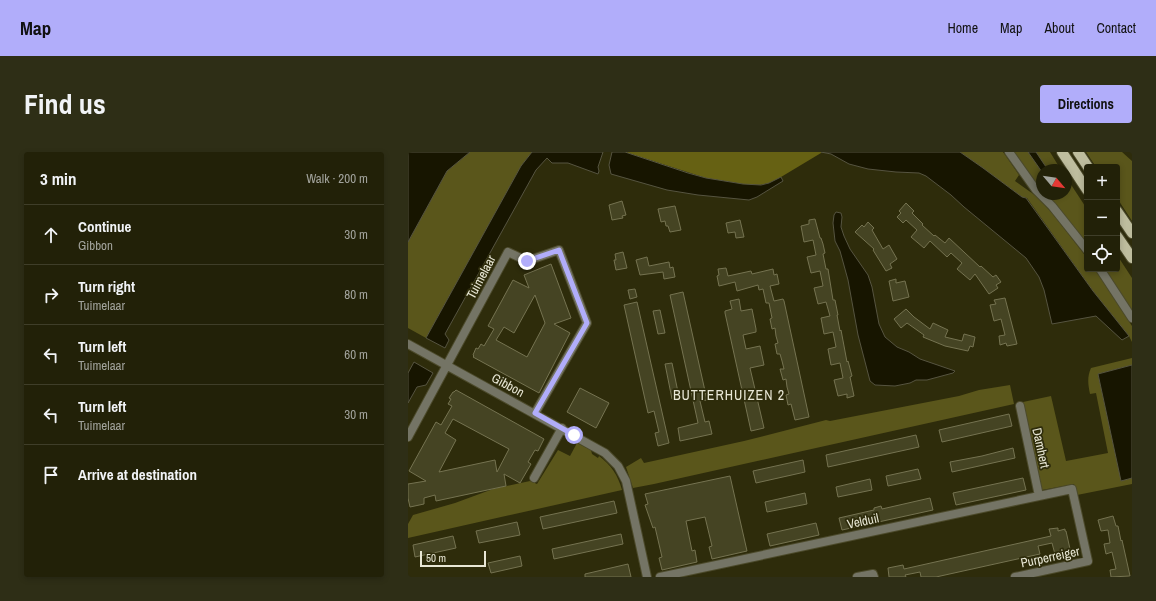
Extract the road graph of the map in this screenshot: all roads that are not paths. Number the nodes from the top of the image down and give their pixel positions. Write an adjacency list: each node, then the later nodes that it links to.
1 (1009, 152): 9 (street)
2 (1062, 152): 5 (main road)
3 (1078, 152): 4 (main road)
4 (1086, 164)
5 (1084, 185)
6 (1120, 215): 7 (main road)
7 (1132, 233)
8 (1120, 240): 10 (main road)
9 (1084, 246)
10 (1132, 258)
11 (1102, 272): 12 (street)
12 (1132, 318)
13 (408, 344): 14 (street, Gibbon)
14 (447, 366): 16 (street, Gibbon); 16 (street, Tuimelaar); 18 (street, Tuimelaar)
15 (1020, 406): 21 (street, Damhert)
16 (535, 413): 17 (street, Gibbon)
17 (562, 428): 19 (street); 22 (street, Gibbon)
18 (408, 438)
19 (534, 478)
20 (1072, 489): 21 (street, Velduil); 26 (street, Purperreiger)
21 (1039, 496): 23 (street, Velduil)
22 (647, 577)
23 (660, 577)
24 (857, 577): 25 (street)
25 (874, 577)
26 (1015, 577)

